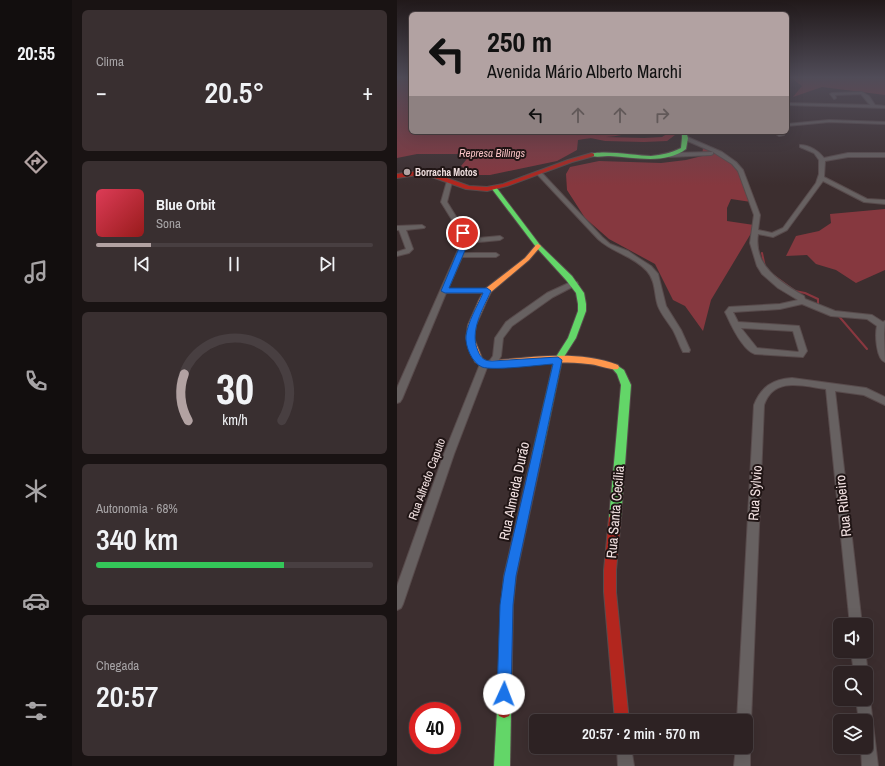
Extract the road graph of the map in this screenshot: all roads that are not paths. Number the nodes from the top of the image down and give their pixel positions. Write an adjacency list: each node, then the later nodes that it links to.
1 (885, 122): 2 (street)
2 (789, 125)
3 (685, 135): 5 (street); 7 (street)
4 (802, 146): 8 (street)
5 (670, 155): 7 (street); 9 (street)
6 (885, 155): 8 (street)
7 (724, 156): 17 (street)
8 (822, 160): 11 (street)
9 (539, 173): 13 (street); 30 (street)
10 (397, 176): 12 (street)
11 (822, 178): 14 (street); 17 (street)
12 (449, 182): 13 (street); 19 (street)
13 (494, 188): 20 (street, Rua Almeida Durão)
14 (885, 202)
15 (422, 227): 16 (street)
16 (400, 228): 21 (street)
17 (755, 231): 27 (street)
18 (500, 238): 19 (street)
19 (465, 241): 22 (street)
20 (538, 246): 24 (street, Rua Almeida Durão); 26 (street)
21 (397, 254)
22 (459, 255): 23 (street); 25 (street)
23 (496, 255)
24 (574, 284): 32 (street, Rua Almeida Durão); 33 (street, Rua Alfredo Caputo)
25 (445, 291): 26 (street); 35 (street)
26 (487, 291): 33 (street)
27 (802, 301): 28 (street); 29 (street)
28 (735, 325): 28 (street)
29 (883, 325): 31 (street)
30 (686, 350)
31 (885, 359)
32 (558, 360): 33 (street, Rua Santa Cecília); 39 (street, Rua Santa Cecília); 44 (street, Rua Almeida Durão)
33 (488, 364): 37 (street, Rua Alfredo Caputo)
34 (830, 387): 36 (street, Rua Sylvio); 38 (street, Rua Ribeiro); 40 (street, Rua Sylvio)
35 (397, 399)
36 (885, 401)
37 (397, 604)
38 (855, 618)
39 (621, 714)
40 (744, 714)
41 (625, 754): 45 (street)
42 (743, 754): 46 (street)
43 (869, 754): 47 (street)
44 (502, 766)
45 (626, 766)
46 (742, 766)
47 (870, 766)

